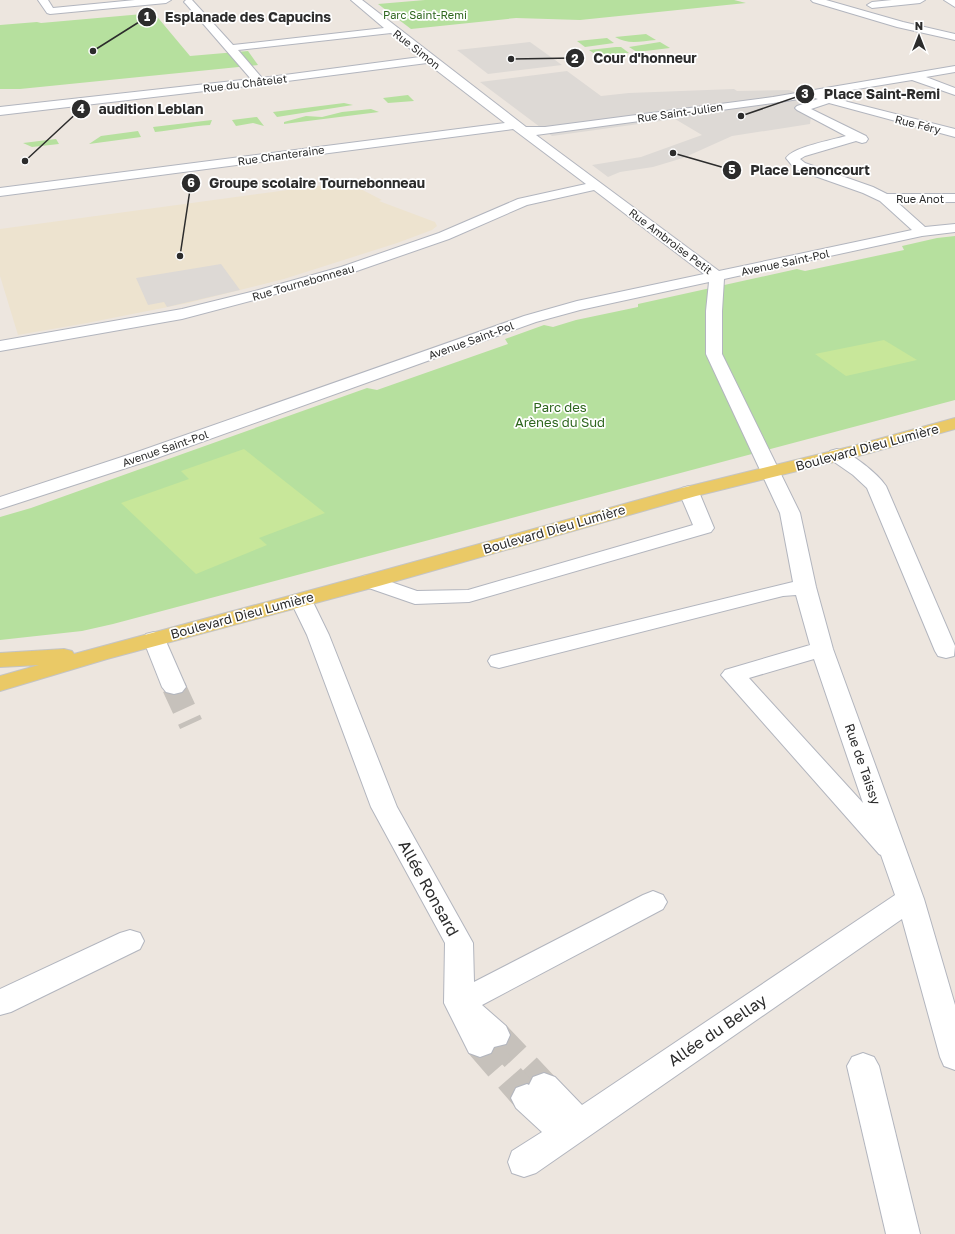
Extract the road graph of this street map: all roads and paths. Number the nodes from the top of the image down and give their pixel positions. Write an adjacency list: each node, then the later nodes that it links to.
1 (43, 0): 2 (street)
2 (166, 0)
3 (357, 0): 4 (street, Rue Simon); 11 (street, Rue Simon)
4 (369, 0)
5 (816, 0): 12 (street)
6 (920, 0): 10 (street)
7 (949, 0): 9 (street)
8 (189, 2): 13 (street)
9 (955, 4)
10 (872, 5)
11 (392, 30): 13 (street); 14 (street, Rue Simon)
12 (955, 37)
13 (231, 48): 17 (street)
14 (430, 59): 17 (street, Rue du Châtelet); 24 (street, Rue Simon)
15 (955, 68): 16 (street, Rue Saint-Julien)
16 (912, 76): 18 (street); 19 (street, Rue Saint-Julien)
17 (258, 83): 20 (street, Rue du Châtelet)
18 (955, 92)
19 (812, 93): 21 (street, Rue Féry); 24 (street, Rue Saint-Julien)
20 (119, 98): 22 (street, Rue du Châtelet); 23 (street)
21 (829, 100): 25 (street, Rue Féry); 30 (street)
22 (0, 111)
23 (92, 112)
24 (519, 128): 27 (street, Rue Ambroise Petit); 28 (street, Rue Chanteraine)
25 (955, 133)
26 (912, 184): 30 (street)
27 (596, 186): 33 (street, Rue Ambroise Petit); 34 (street, Rue Tournebonneau)
28 (0, 192)
29 (955, 193): 30 (street, Rue Anot)
30 (885, 198): 32 (street)
31 (955, 228): 32 (street, Avenue Saint-Pol)
32 (922, 232): 33 (street, Avenue Saint-Pol)
33 (717, 276): 37 (street, Rue Ambroise Petit); 39 (street, Avenue Saint-Pol)
34 (0, 346)
35 (955, 423): 36 (main road, Boulevard Dieu Lumière)
36 (837, 455): 37 (main road, Boulevard Dieu Lumière); 45 (street)
37 (770, 472): 38 (main road, Boulevard Dieu Lumière); 41 (street, Rue de Taissy)
38 (689, 492): 40 (main road, Boulevard Dieu Lumière); 40 (street)
39 (0, 503)
40 (371, 580): 42 (main road, Boulevard Dieu Lumière)
41 (805, 587): 44 (street, Rue de Taissy); 48 (street)
42 (300, 600): 43 (main road, Boulevard Dieu Lumière); 56 (street, Allée Ronsard)
43 (154, 639): 46 (main road, Boulevard Dieu Lumière); 50 (street, Boulevard Dieu Lumière)
44 (822, 648): 51 (street, Rue de Taissy); 51 (street)
45 (946, 651)
46 (99, 654): 47 (main road); 49 (main road)
47 (0, 660)
48 (499, 661)
49 (0, 684)
50 (174, 687)
51 (895, 855): 52 (street, Rue de Taissy)
52 (910, 899): 58 (street, Rue de Taissy); 61 (street, Allée du Bellay)
53 (653, 902): 56 (street)
54 (130, 941): 55 (street)
55 (0, 1003)
56 (459, 1003): 57 (street)
57 (487, 1040)
58 (955, 1057)
59 (863, 1066): 63 (street)
60 (535, 1093): 61 (street)
61 (573, 1128): 62 (street, Allée du Bellay)
62 (524, 1162)
63 (903, 1234)

